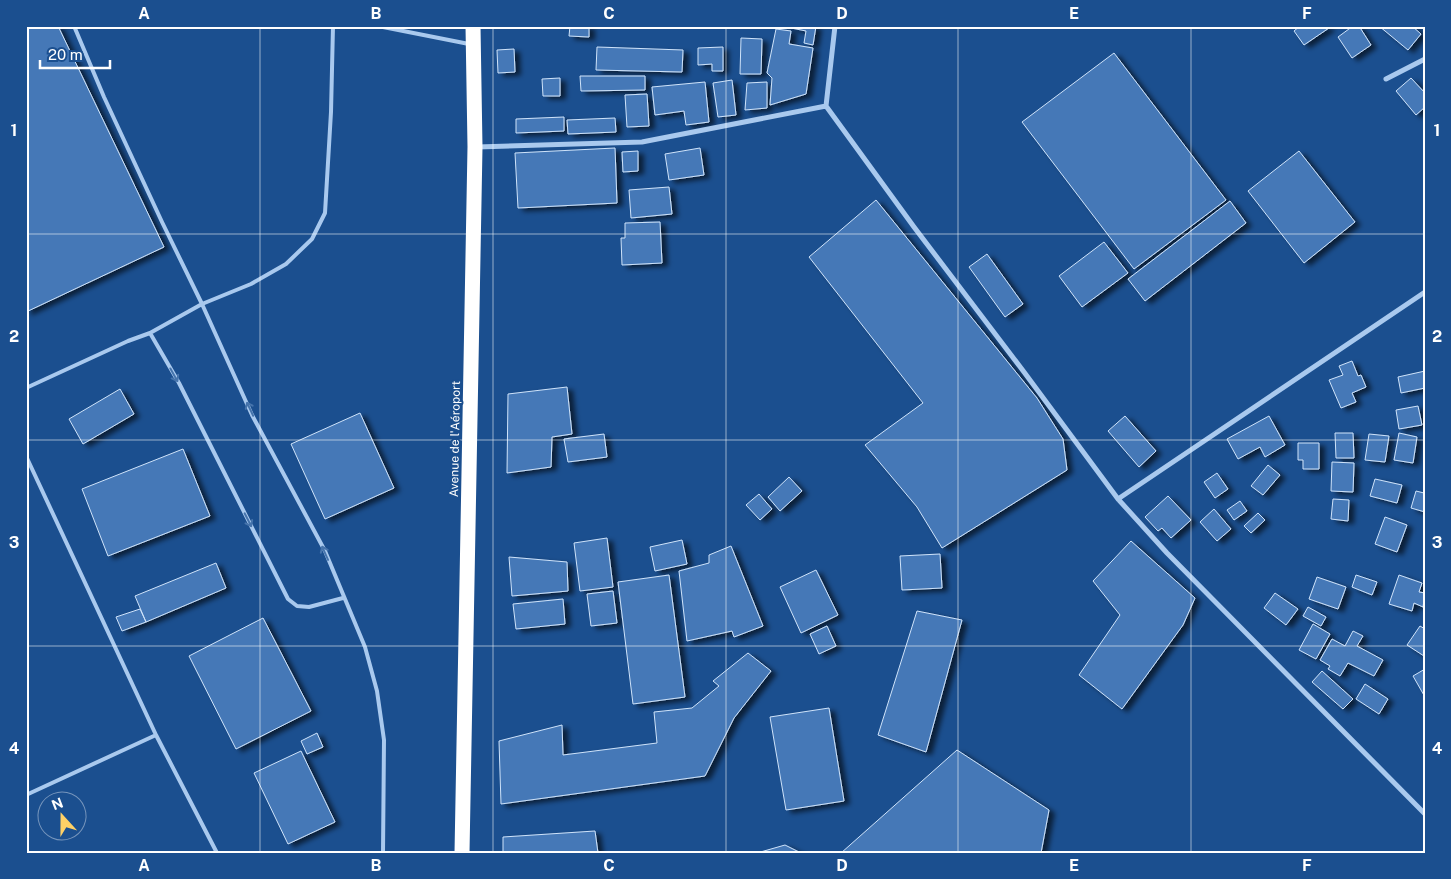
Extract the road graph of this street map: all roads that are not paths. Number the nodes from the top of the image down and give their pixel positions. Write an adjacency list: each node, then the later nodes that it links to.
1 (74, 26): 12 (lane)
2 (333, 26): 12 (lane)
3 (378, 26): 6 (lane)
4 (473, 26): 6 (highway, Avenue de l'Aéroport)
5 (836, 26): 9 (street)
6 (472, 45): 10 (highway, Avenue de l'Aéroport)
7 (1425, 59): 8 (street)
8 (1386, 79)
9 (826, 106): 10 (street); 16 (street)
10 (475, 147): 23 (highway, Avenue de l'Aéroport)
11 (1425, 292): 16 (street)
12 (202, 304): 13 (lane); 17 (lane, one-way to 12)
13 (150, 333): 14 (lane); 17 (lane, one-way to 17)
14 (26, 388)
15 (26, 456): 18 (lane)
16 (1118, 499): 20 (street)
17 (343, 598): 22 (lane)
18 (156, 735): 19 (lane); 21 (lane)
19 (26, 795)
20 (1425, 814)
21 (217, 853)
22 (383, 853)
23 (462, 853)

